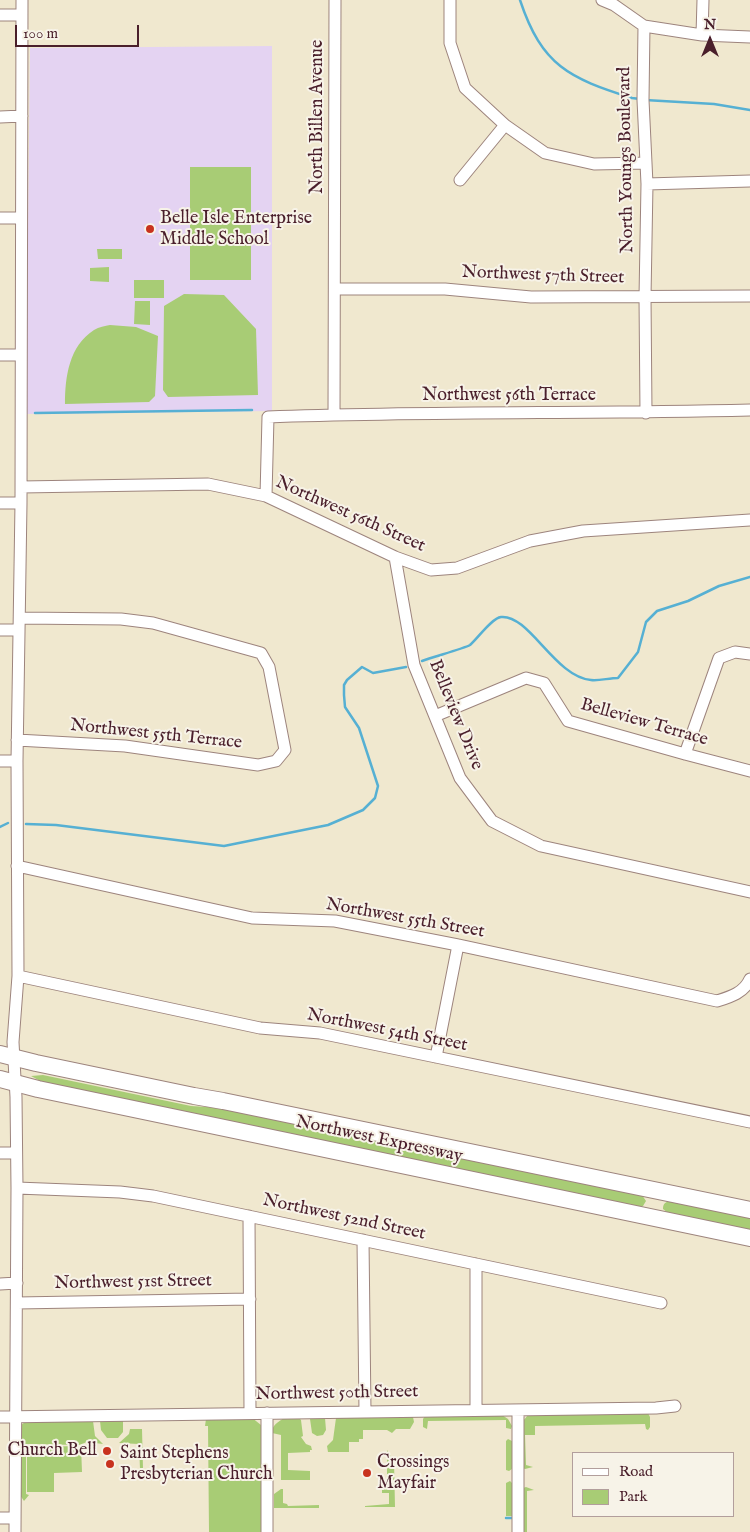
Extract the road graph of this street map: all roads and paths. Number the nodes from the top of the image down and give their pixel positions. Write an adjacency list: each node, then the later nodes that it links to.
1 (22, 0): 7 (street)
2 (336, 0): 20 (street, North Billen Avenue)
3 (450, 0): 13 (street)
4 (602, 0): 8 (street)
5 (703, 0): 9 (street)
6 (0, 15): 7 (street)
7 (22, 15): 12 (street)
8 (644, 26): 9 (street); 14 (street, North Youngs Boulevard)
9 (702, 35): 10 (street)
10 (750, 37)
11 (0, 116): 12 (street)
12 (22, 116): 19 (street)
13 (505, 125): 14 (street); 15 (street)
14 (645, 163): 17 (street, North Youngs Boulevard)
15 (460, 180)
16 (750, 182): 17 (street)
17 (646, 184): 22 (street, North Youngs Boulevard)
18 (0, 218): 19 (street)
19 (21, 218): 23 (street)
20 (335, 289): 22 (street, Northwest 57th Street); 27 (street, North Billen Avenue)
21 (750, 296): 22 (street, Northwest 57th Street)
22 (645, 297): 26 (street, North Youngs Boulevard)
23 (21, 354): 24 (street); 28 (street)
24 (0, 355)
25 (750, 410): 26 (street, Northwest 56th Terrace)
26 (646, 413): 27 (street, Northwest 56th Terrace)
27 (334, 414): 29 (street, Northwest 56th Terrace)
28 (21, 487): 29 (street, Northwest 56th Street); 31 (street)
29 (266, 496): 33 (street, Northwest 56th Street)
30 (0, 503): 31 (street)
31 (21, 503): 34 (street)
32 (750, 520): 33 (street, Northwest 56th Street)
33 (395, 556): 38 (street, Belleview Drive)
34 (20, 618): 36 (street); 39 (street, Northwest 55th Terrace)
35 (0, 630): 36 (street)
36 (20, 630): 39 (street)
37 (750, 654): 40 (street)
38 (434, 716): 40 (street, Belleview Terrace); 45 (street, Belleview Drive)
39 (17, 740): 42 (street)
40 (685, 754): 43 (street, Belleview Terrace)
41 (0, 761): 42 (street)
42 (17, 761): 44 (street)
43 (750, 771)
44 (17, 866): 46 (street, Northwest 55th Street); 47 (street)
45 (750, 892)
46 (458, 945): 48 (street, Northwest 55th Street); 50 (street)
47 (18, 976): 49 (street); 50 (street, Northwest 54th Street)
48 (750, 980)
49 (7, 1056): 51 (street); 56 (highway, Northwest Expressway)
50 (436, 1058): 52 (street, Northwest 54th Street)
51 (8, 1081): 54 (street); 58 (highway, Northwest Expressway)
52 (750, 1122)
53 (0, 1153): 54 (street)
54 (16, 1153): 55 (street)
55 (17, 1188): 57 (street, Northwest 52nd Street); 61 (street)
56 (750, 1210)
57 (249, 1216): 59 (street, Northwest 52nd Street); 63 (street)
58 (750, 1238)
59 (363, 1240): 60 (street, Northwest 52nd Street); 69 (street)
60 (476, 1264): 65 (street, Northwest 52nd Street); 67 (street)
61 (17, 1283): 62 (street); 64 (street)
62 (0, 1284)
63 (250, 1299): 64 (street, Northwest 51st Street); 70 (street)
64 (17, 1303): 73 (street)
65 (661, 1303)
66 (675, 1406): 68 (street, Northwest 50th Street)
67 (476, 1410): 68 (street, Northwest 50th Street); 69 (street, Northwest 50th Street)
68 (518, 1410): 78 (street)
69 (365, 1412): 71 (street, Northwest 50th Street)
70 (250, 1413): 71 (street, Northwest 50th Street); 73 (street, Northwest 50th Street)
71 (267, 1413): 77 (street)
72 (0, 1417): 73 (street, Northwest 50th Street)
73 (16, 1417): 75 (street)
74 (0, 1518): 75 (street)
75 (15, 1518): 76 (street)
76 (15, 1532)
77 (267, 1532)
78 (518, 1532)

